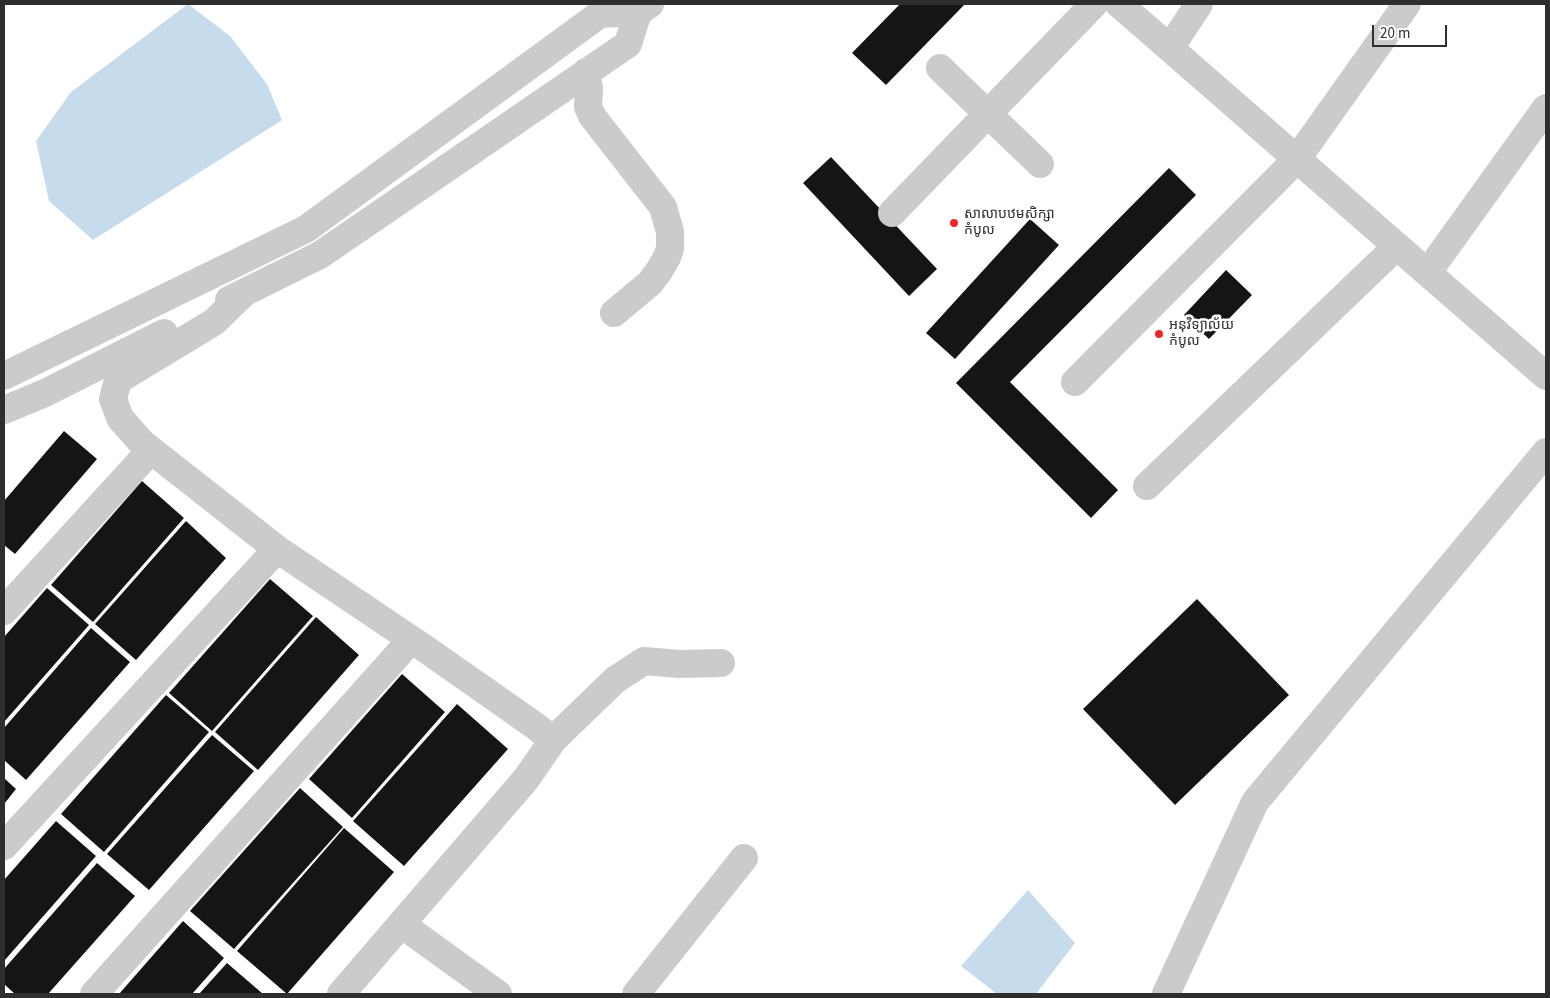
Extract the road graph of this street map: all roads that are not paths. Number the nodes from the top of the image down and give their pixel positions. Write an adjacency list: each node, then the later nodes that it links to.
1 (1094, 4): 12 (street)
2 (1119, 4): 8 (street)
3 (1199, 4): 8 (street)
4 (1407, 4): 13 (street)
5 (644, 8): 6 (street); 7 (street)
6 (595, 9): 7 (street); 20 (street)
7 (628, 44): 10 (street)
8 (1170, 48): 13 (street)
9 (940, 68): 12 (street)
10 (586, 72): 18 (street); 19 (street)
11 (1546, 108): 17 (street)
12 (987, 114): 14 (street); 15 (street)
13 (1297, 159): 16 (street); 23 (street)
14 (1040, 164)
15 (892, 213)
16 (1397, 246): 17 (street); 28 (street)
17 (1428, 272): 22 (street)
18 (244, 292): 24 (street); 26 (street)
19 (614, 313)
20 (33, 363): 21 (street); 24 (street)
21 (4, 376)
22 (1546, 376)
23 (1075, 382)
24 (45, 393): 25 (street)
25 (4, 410)
26 (151, 450): 29 (street); 30 (street)
27 (1546, 452): 41 (street)
28 (1147, 486)
29 (277, 549): 31 (street); 34 (street)
30 (4, 612)
31 (411, 640): 33 (street); 37 (street)
32 (721, 663): 33 (street)
33 (553, 740): 36 (street)
34 (4, 846)
35 (744, 858): 40 (street)
36 (401, 924): 38 (street); 39 (street)
37 (94, 994)
38 (341, 994)
39 (498, 994)
40 (636, 994)
41 (1166, 994)

